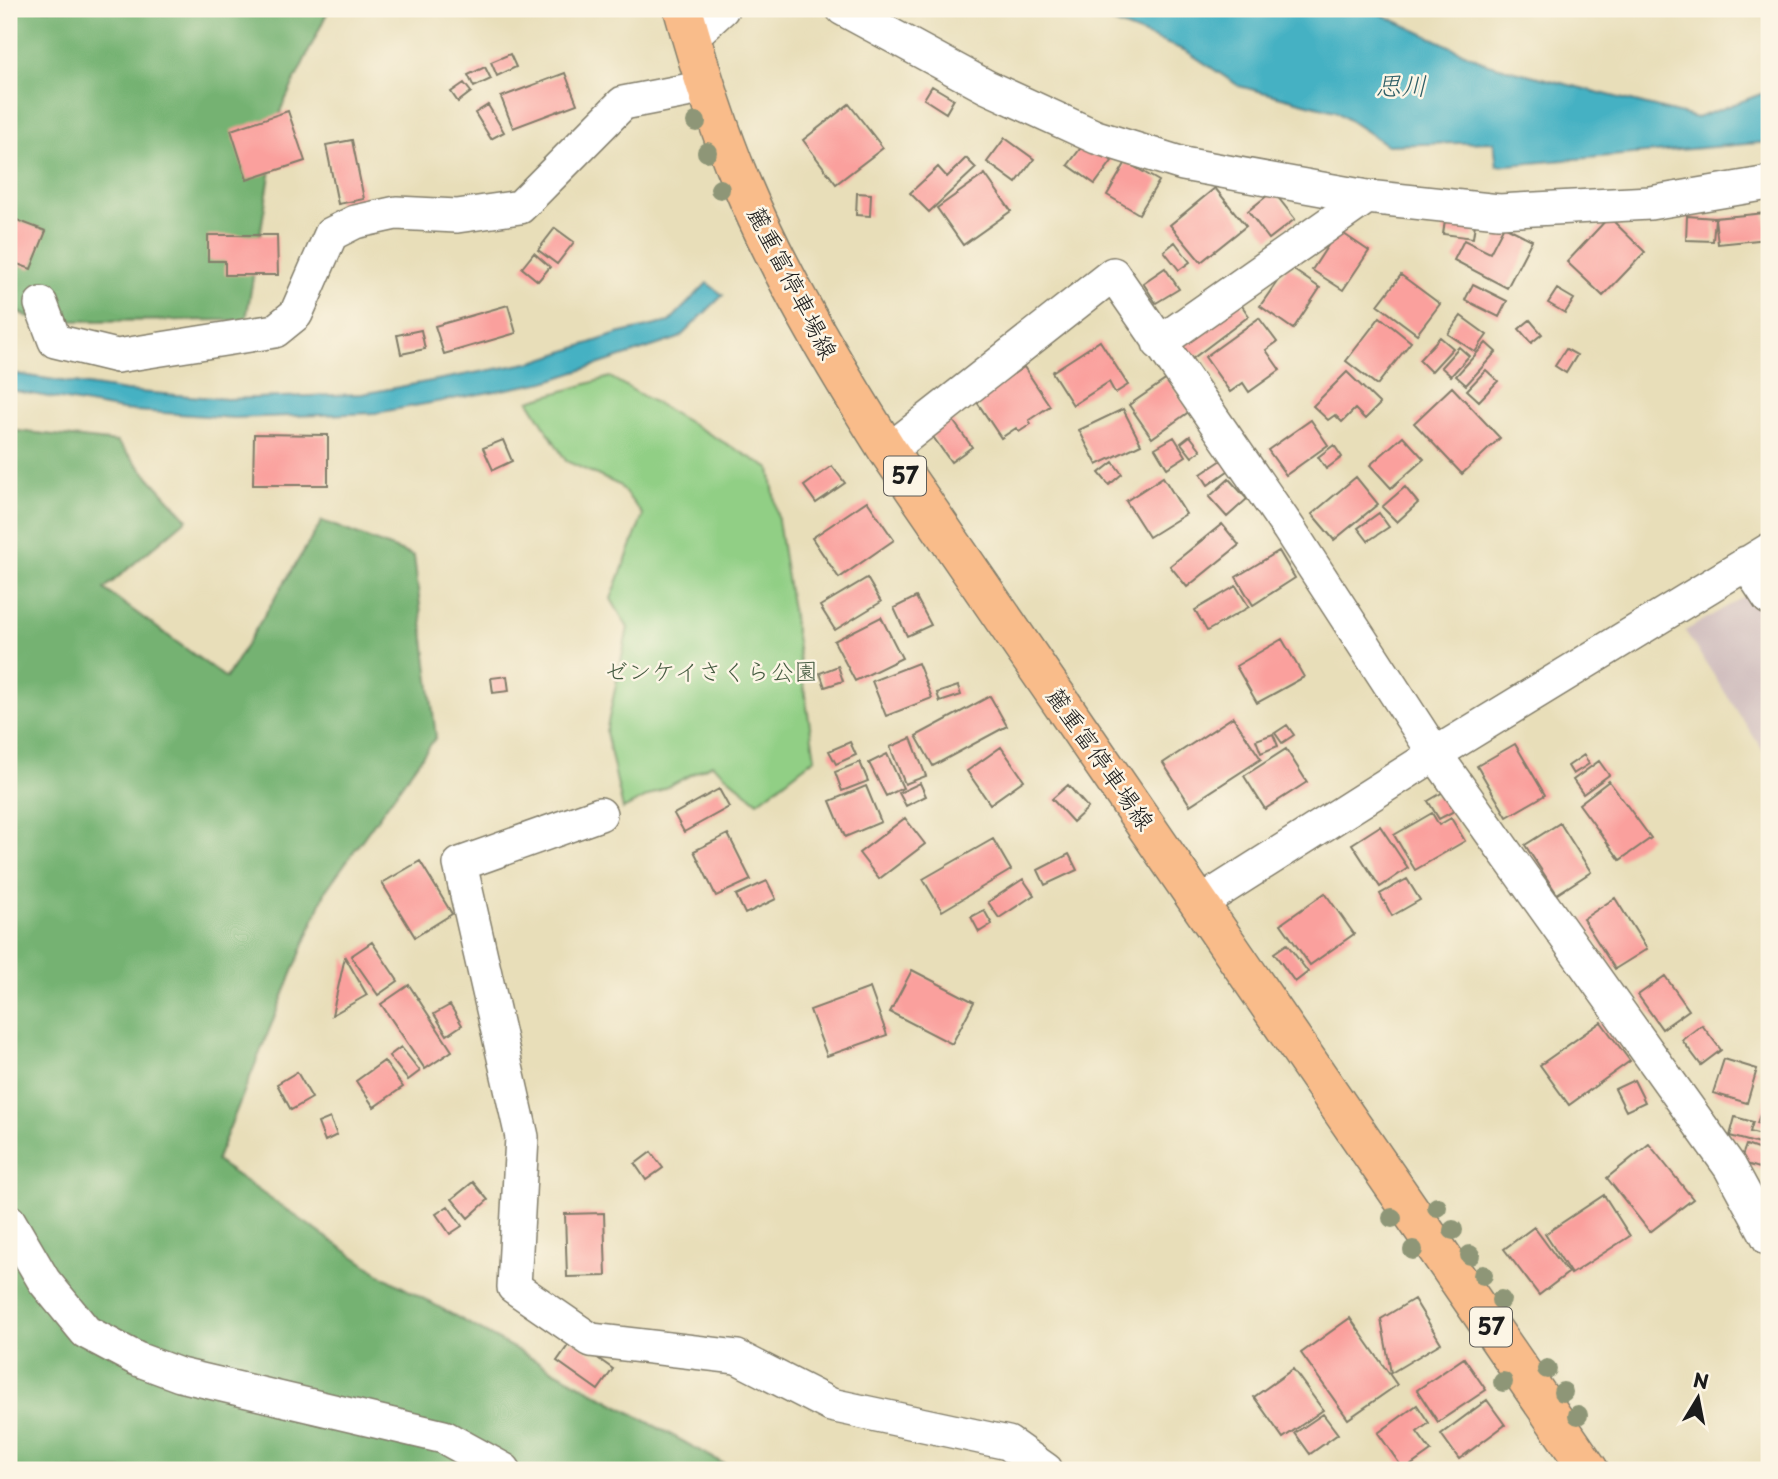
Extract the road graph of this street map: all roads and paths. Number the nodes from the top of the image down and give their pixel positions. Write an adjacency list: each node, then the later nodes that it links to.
1 (722, 9): 3 (street)
2 (844, 9): 6 (street)
3 (687, 23): 4 (main road, 麓重富停車場線 / 57)
4 (706, 87): 7 (street); 9 (main road, 麓重富停車場線 / 57)
5 (1769, 183): 6 (street)
6 (1367, 197): 8 (street)
7 (41, 304)
8 (1159, 343): 9 (street); 12 (street)
9 (888, 451): 14 (main road, 麓重富停車場線 / 57)
10 (1758, 557): 11 (street); 12 (street)
11 (1769, 598)
12 (1435, 754): 14 (street); 16 (street)
13 (600, 814): 18 (street)
14 (1200, 903): 19 (main road, 麓重富停車場線 / 57)
15 (9, 1221): 17 (street)
16 (1769, 1239)
17 (504, 1470)
18 (1046, 1470)
19 (1589, 1470)

